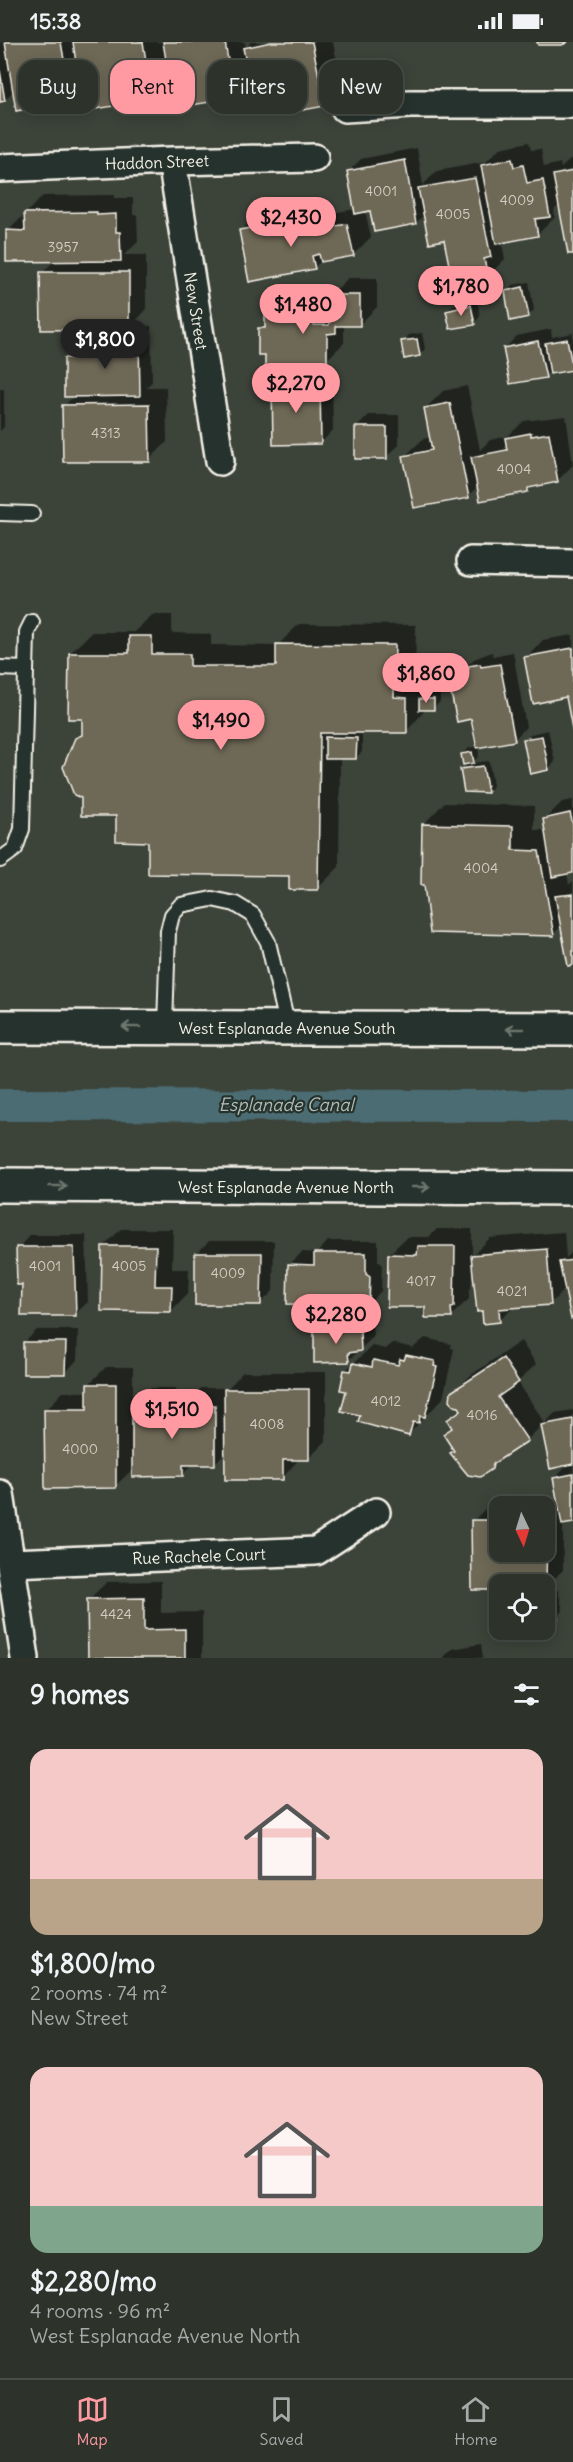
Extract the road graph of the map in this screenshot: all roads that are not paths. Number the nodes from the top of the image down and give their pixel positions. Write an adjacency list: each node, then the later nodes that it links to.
1 (403, 104): 2 (street)
2 (573, 104)
3 (314, 158): 4 (street, Haddon Street)
4 (172, 161): 5 (street, Haddon Street); 6 (street, New Street)
5 (0, 168)
6 (220, 461)
7 (0, 513): 8 (lane)
8 (32, 514)
9 (471, 561): 10 (street)
10 (573, 563)
11 (32, 622): 13 (lane)
12 (0, 669): 13 (lane)
13 (26, 669): 14 (lane)
14 (0, 860)
15 (0, 1027): 16 (main road, West Esplanade Avenue South, one-way to 15)
16 (165, 1027): 17 (main road, West Esplanade Avenue South); 17 (lane)
17 (288, 1028): 18 (main road, West Esplanade Avenue South, one-way to 17)
18 (573, 1029)
19 (0, 1185): 20 (main road, West Esplanade Avenue North, one-way to 20)
20 (573, 1188)
21 (0, 1494): 23 (street)
22 (376, 1512): 23 (street, Rue Rachele Court)
23 (11, 1563): 24 (street)
24 (25, 1658)

